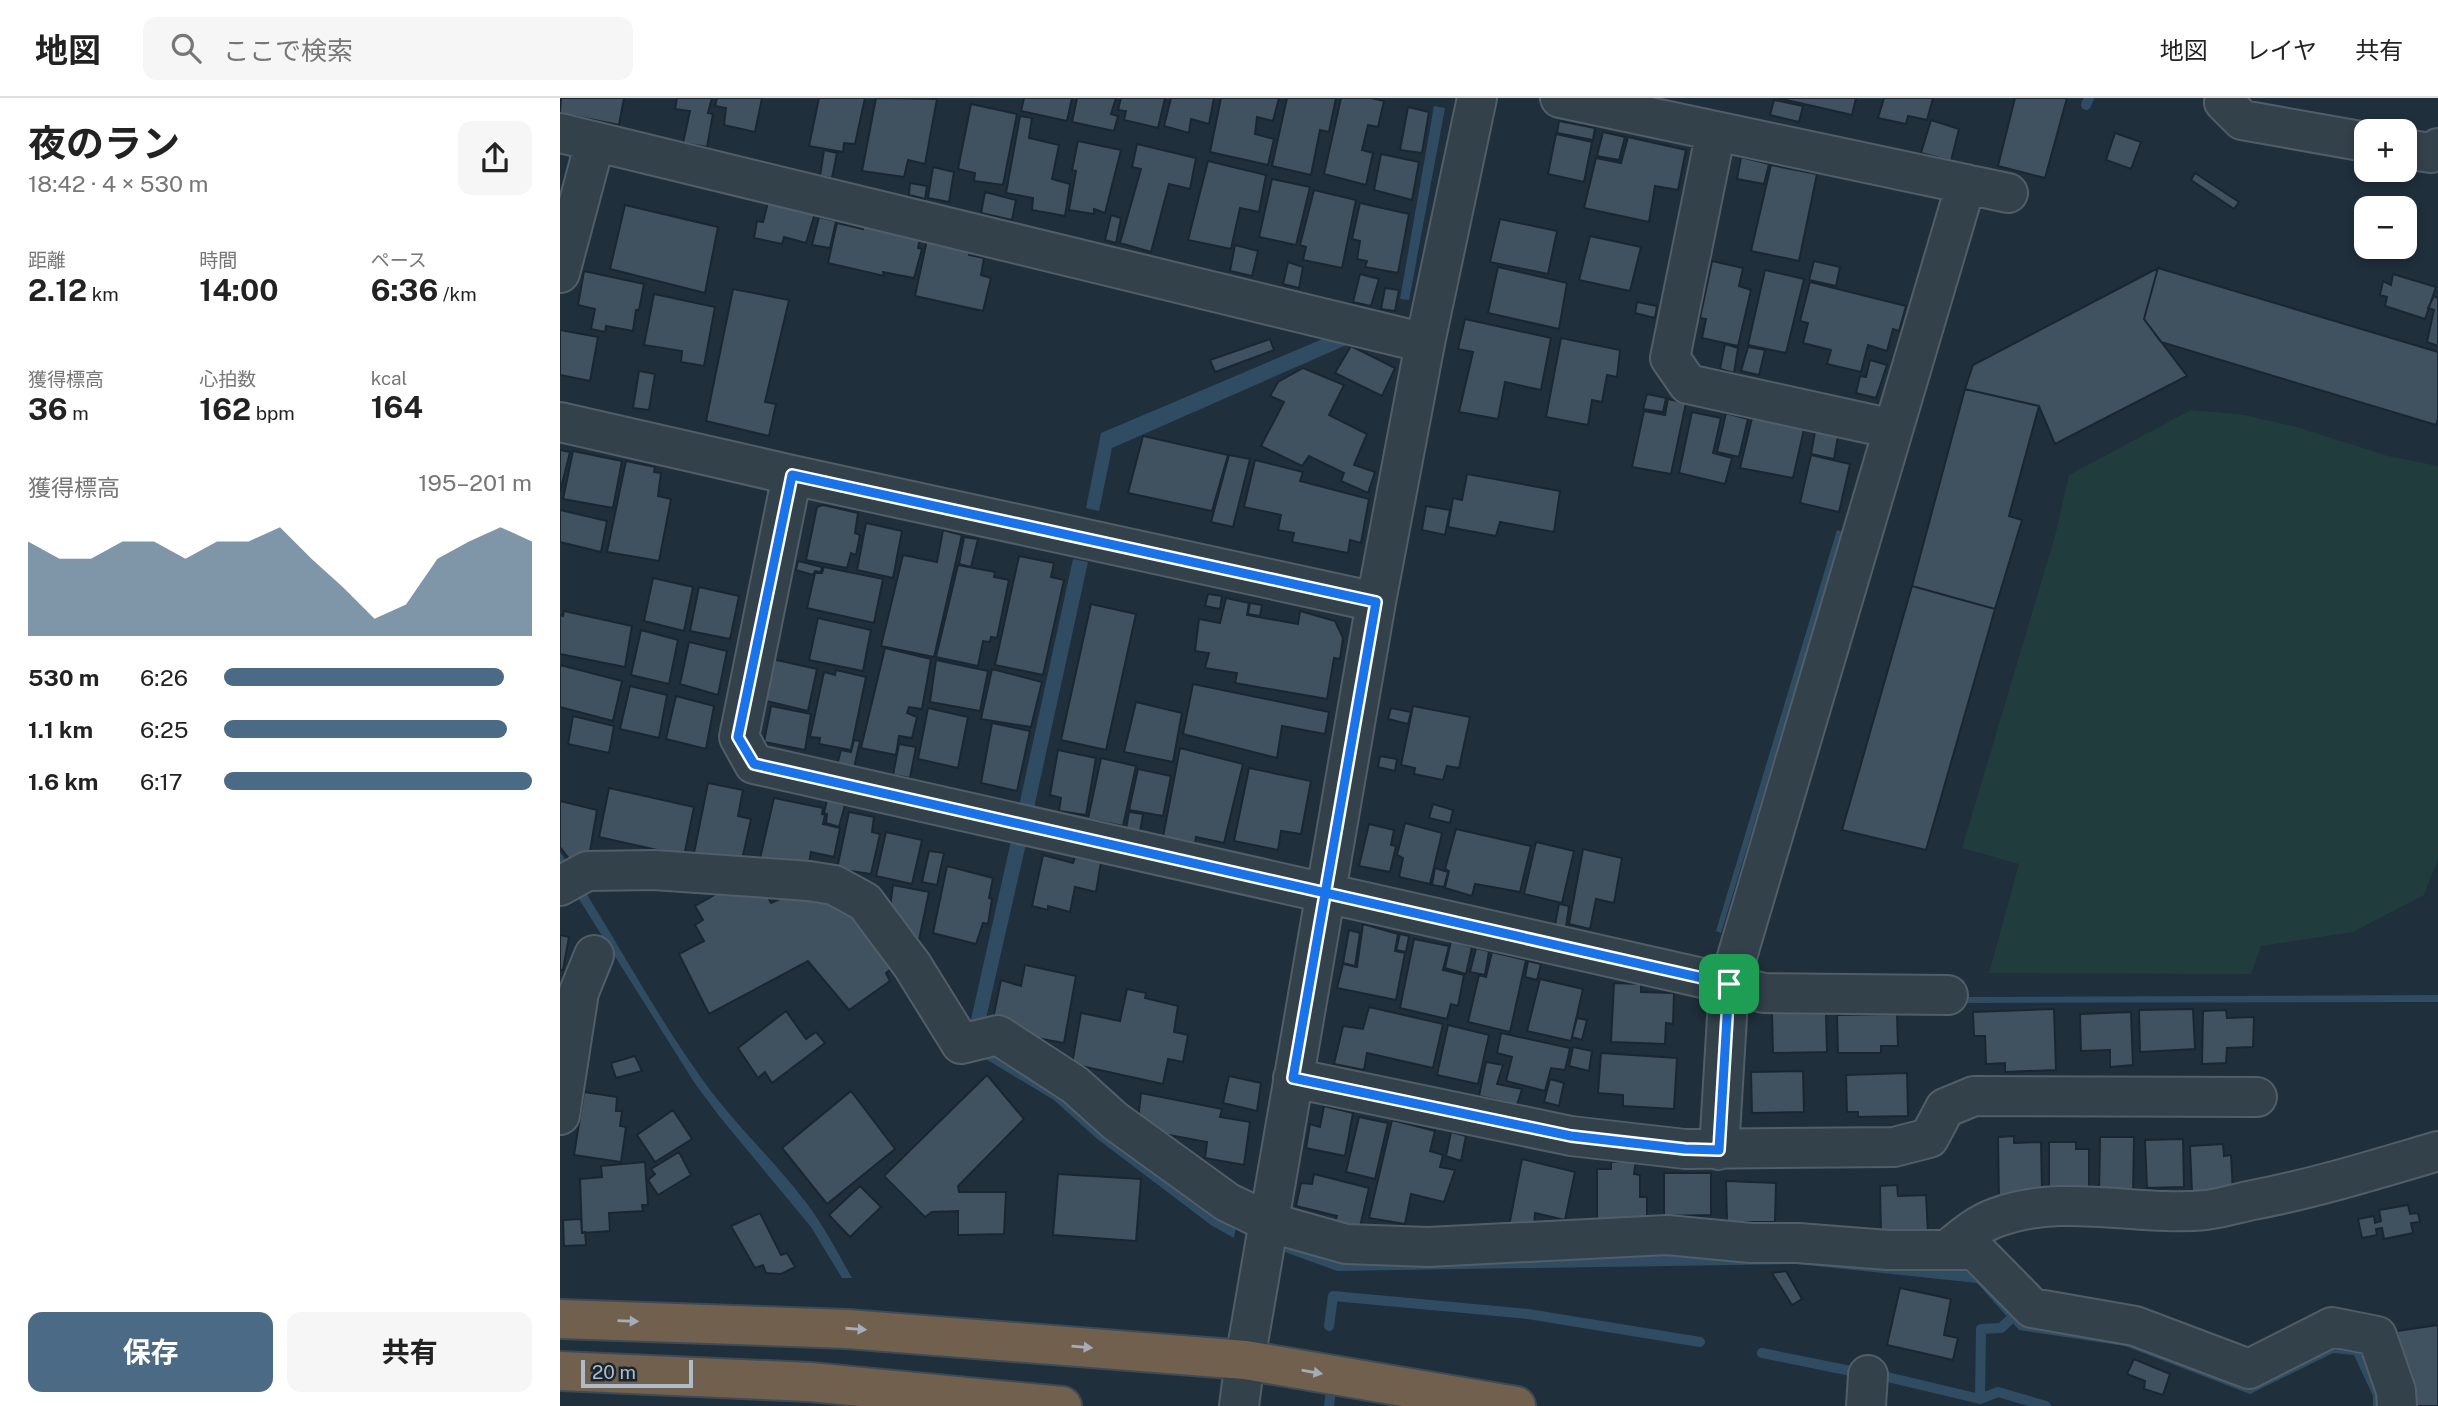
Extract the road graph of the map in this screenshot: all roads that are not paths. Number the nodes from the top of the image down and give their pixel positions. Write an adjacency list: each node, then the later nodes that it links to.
1 (1477, 98): 12 (street)
2 (1560, 98): 4 (street)
3 (2225, 98): 6 (street)
4 (1716, 131): 9 (street); 14 (street)
5 (577, 137): 11 (street); 12 (street)
6 (2354, 140)
7 (2438, 148): 8 (street)
8 (2417, 151)
9 (1966, 184): 10 (street); 14 (street)
10 (2008, 193)
11 (560, 273)
12 (1425, 343): 16 (street)
13 (560, 422): 15 (street)
14 (1893, 429): 20 (street)
15 (792, 475): 16 (street); 18 (street)
16 (1376, 602): 18 (street)
17 (560, 886): 27 (street)
18 (1325, 891): 20 (street); 22 (street)
19 (594, 955): 24 (street)
20 (1729, 984): 21 (street); 25 (street)
21 (1948, 995)
22 (1293, 1078): 25 (street); 27 (street)
23 (2257, 1097): 25 (street)
24 (560, 1115)
25 (1719, 1150)
26 (2438, 1151): 28 (street)
27 (1268, 1222): 28 (street); 30 (street)
28 (1947, 1250): 35 (street)
29 (560, 1319): 30 (highway, one-way to 30)
30 (1245, 1360): 33 (street); 34 (highway, one-way to 34)
31 (560, 1371): 32 (highway)
32 (1062, 1406)
33 (1239, 1406)
34 (1516, 1406)
35 (2397, 1406)

